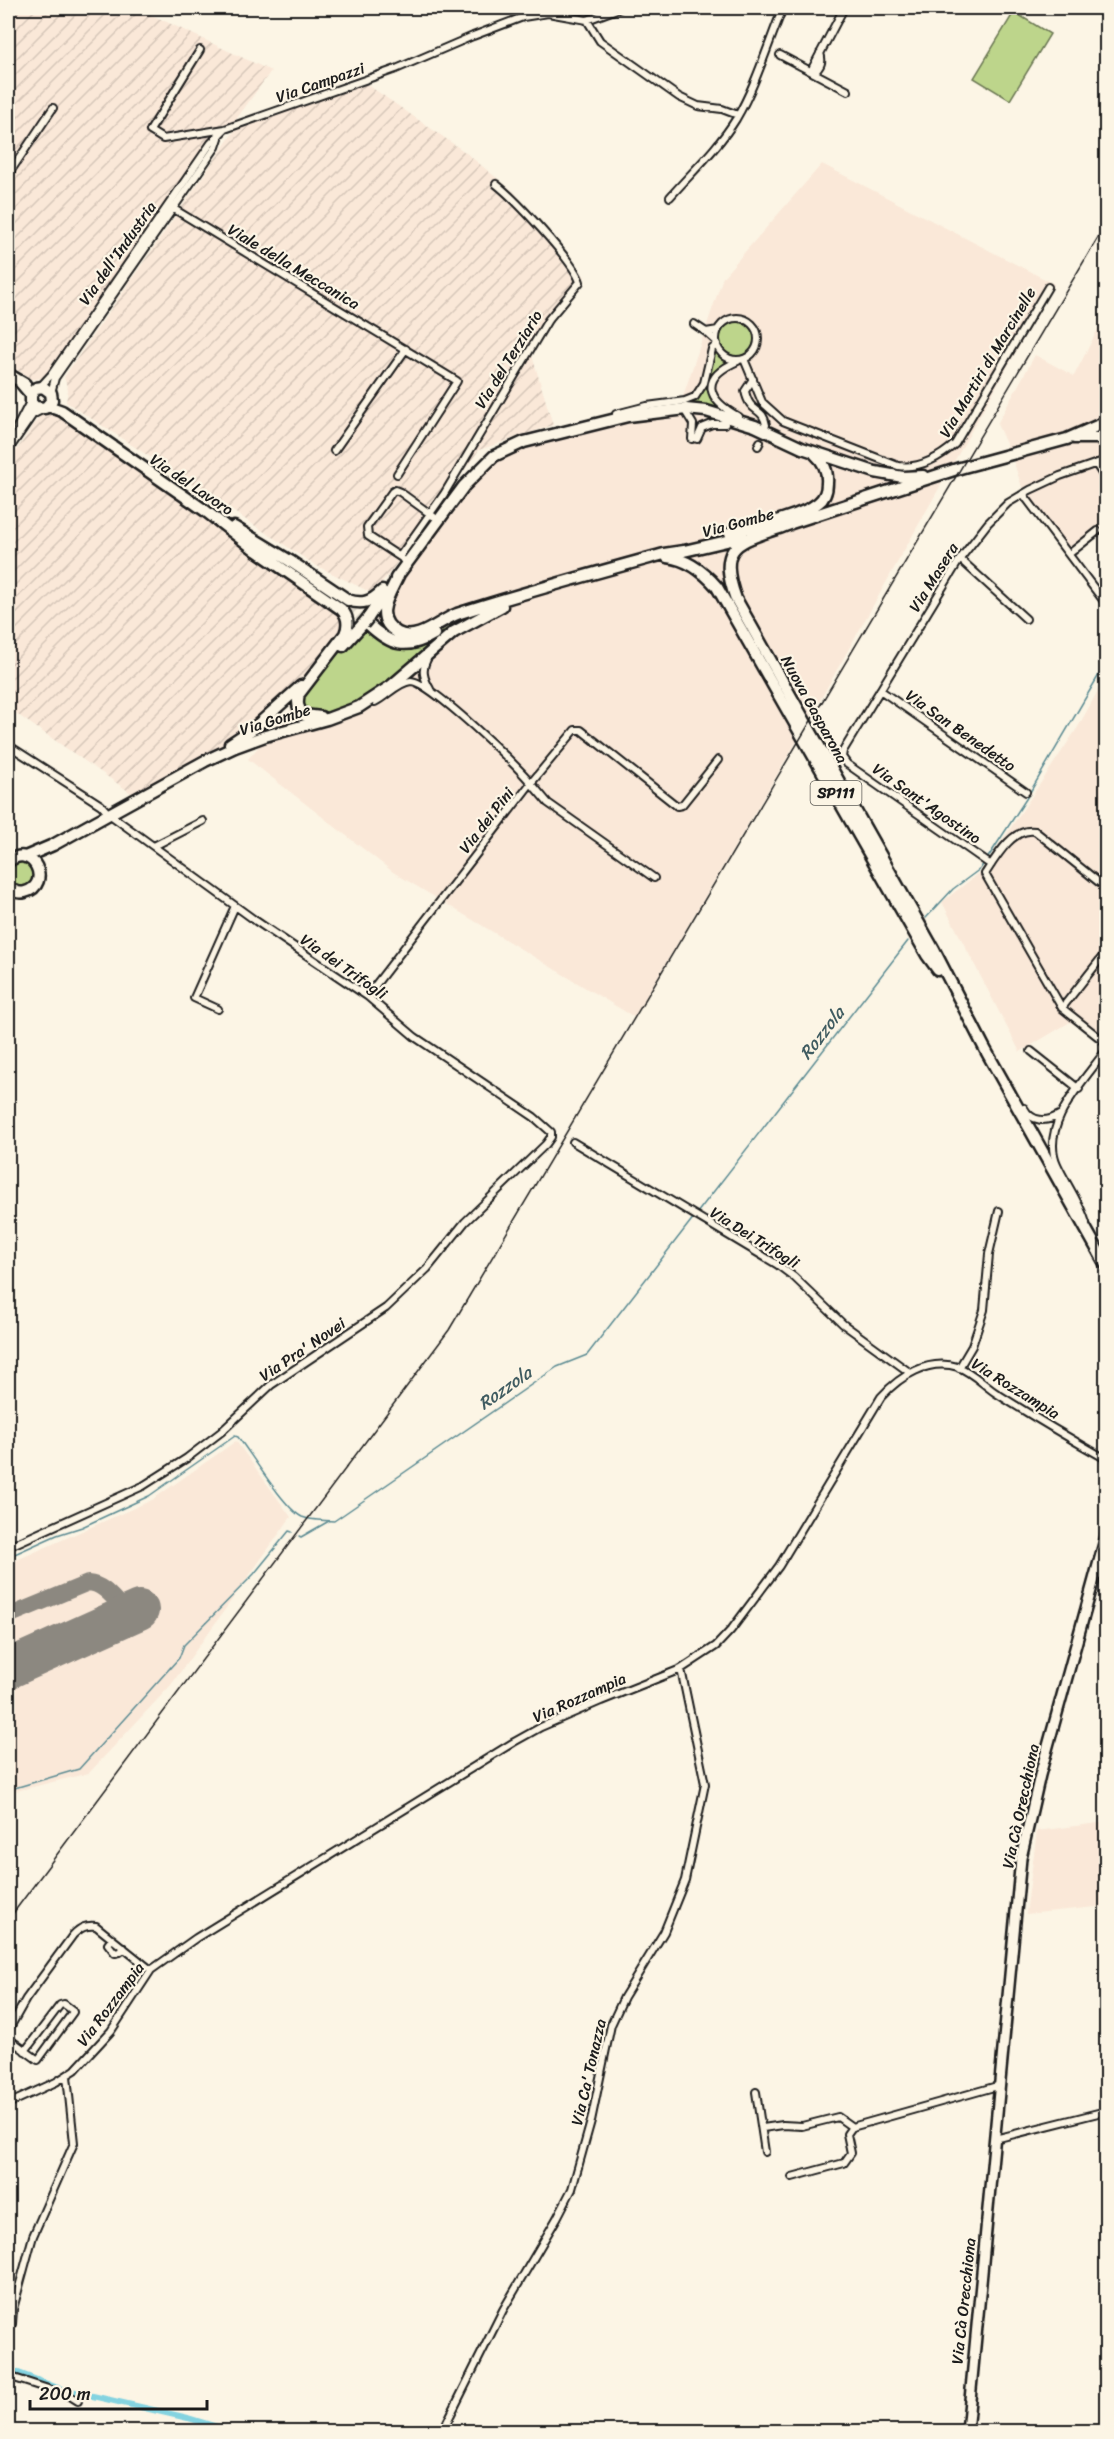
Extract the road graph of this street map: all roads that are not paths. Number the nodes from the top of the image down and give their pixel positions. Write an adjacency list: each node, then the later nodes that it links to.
1 (620, 8): 4 (street)
2 (783, 8): 10 (street)
3 (844, 8): 7 (street)
4 (587, 20): 10 (street); 11 (street, Via Campazzi)
5 (200, 50): 11 (street, Via Campazzi)
6 (780, 55): 7 (street)
7 (814, 72): 8 (street)
8 (848, 91)
9 (53, 108): 12 (street)
10 (738, 115): 14 (street)
11 (225, 129): 15 (street, Via dell'Industria)
12 (8, 175)
13 (496, 184): 45 (street, Via del Terziario)
14 (670, 197)
15 (171, 208): 21 (street, Viale della Meccanica); 25 (street, Via dell'Industria); 26 (street, Via dell'Industria)
16 (1048, 287): 24 (street, Via Martiri di Marcinelle)
17 (694, 324): 19 (street)
18 (718, 330): 19 (street); 20 (street); 22 (street)
19 (706, 332): 20 (street)
20 (716, 343): 22 (street); 31 (street, Via del Terziario)
21 (406, 349): 39 (street); 44 (street, Viale della Meccanica)
22 (742, 360): 24 (street, Via Martiri di Marcinelle); 32 (street, Via del Terziario)
23 (8, 374): 25 (main road)
24 (753, 379): 32 (street)
25 (34, 393): 26 (main road); 26 (main road); 37 (street, Via dell'Industria)
26 (48, 402): 38 (street, Via dell'Industria); 50 (main road, Via del Lavoro)
27 (681, 410): 30 (main road, Via del Terziario); 30 (street); 31 (main road, Via del Terziario); 32 (main road, Via del Terziario)
28 (1107, 416): 33 (main road)
29 (1107, 422): 33 (main road); 35 (main road)
30 (725, 424): 36 (main road, Via del Terziario)
31 (580, 426): 48 (main road, Via del Terziario)
32 (761, 426): 36 (main road, Via del Terziario)
33 (1092, 427): 34 (main road)
34 (1067, 439): 35 (main road); 46 (main road, Via Gombe)
35 (1106, 439)
36 (783, 441): 40 (main road, Via del Terziario)
37 (8, 442)
38 (8, 449)
39 (334, 451)
40 (812, 452): 43 (main road); 46 (main road, Via del Terziario)
41 (1106, 460): 42 (street, Via Masera)
42 (1096, 464): 47 (street); 49 (street, Via Masera)
43 (827, 472): 51 (main road); 54 (main road)
44 (397, 474)
45 (456, 474): 48 (street); 52 (street, Via del Terziario)
46 (942, 474): 51 (main road, Via Gombe)
47 (1107, 480)
48 (465, 485): 52 (main road, Via del Terziario)
49 (1023, 494): 57 (street); 59 (street, Via Masera)
50 (203, 509): 61 (main road); 62 (main road, Via del Lavoro); 70 (main road)
51 (819, 514): 53 (main road, Via Gombe)
52 (434, 517): 60 (main road, Via del Terziario); 60 (street)
53 (790, 524): 56 (main road, Via Gombe); 64 (main road, Nuova Gasparona / SP111)
54 (751, 527): 56 (main road); 58 (main road)
55 (1098, 531): 57 (street)
56 (727, 542): 58 (main road, Via Gombe); 64 (main road, SP111)
57 (1069, 554): 65 (street)
58 (660, 555): 63 (main road, Via Gombe); 93 (main road, Nuova Gasparona / SP111)
59 (960, 559): 67 (street); 71 (street, Via Masera)
60 (403, 560): 61 (main road, Via del Terziario)
61 (399, 574): 66 (main road); 68 (main road, Via del Terziario)
62 (307, 579)
63 (524, 594): 66 (main road, Via Gombe); 69 (main road, Via Gombe)
64 (736, 599): 93 (main road, Nuova Gasparona / SP111)
65 (1107, 604)
66 (470, 610): 68 (main road)
67 (1026, 619)
68 (366, 622): 70 (main road, Via del Terziario)
69 (442, 641): 72 (street); 73 (main road, Via Gombe)
70 (321, 667): 73 (main road); 76 (main road, Via del Terziario)
71 (880, 690): 77 (street, Via Masera); 79 (street, Via San Benedetto)
72 (432, 692): 73 (street); 78 (street)
73 (359, 707): 76 (main road, Via Gombe)
74 (8, 746): 80 (street, Via dei Trifogli)
75 (718, 760): 78 (street)
76 (205, 761): 80 (main road, Via Gombe)
77 (848, 764): 85 (street, Via Sant'Agostino)
78 (531, 783): 87 (street, Via dei Pini); 92 (street, Via dei Pini)
79 (1026, 792)
80 (109, 814): 82 (main road, Via Gombe); 83 (street, Via dei Trifogli)
81 (203, 821): 83 (street)
82 (53, 845): 84 (main road, Via Gombe); 86 (main road)
83 (154, 846): 90 (street, Via dei Trifogli)
84 (14, 857): 86 (main road)
85 (987, 862): 89 (street); 94 (street)
86 (39, 877): 88 (main road)
87 (654, 878)
88 (8, 887)
89 (1107, 888)
90 (235, 906): 92 (street, Via dei Trifogli); 95 (street)
91 (1107, 952): 94 (street)
92 (367, 996): 103 (street, Via dei Trifogli)
93 (958, 998): 97 (main road, Nuova Gasparona / SP111)
94 (1062, 1008): 96 (street)
95 (218, 1010)
96 (1107, 1043)
97 (985, 1049): 101 (street); 105 (main road, Nuova Gasparona / SP111)
98 (1107, 1050): 100 (street)
99 (1031, 1052): 100 (street)
100 (1079, 1089): 101 (street)
101 (1060, 1115): 105 (street)
102 (573, 1142): 108 (street, Via Dei Trifogli)
103 (546, 1144): 111 (street, Via Pra' Novei)
104 (999, 1211): 107 (street)
105 (1090, 1235): 106 (main road, Nuova Gasparona / SP111)
106 (1105, 1259)
107 (959, 1368): 108 (street, Via Rozzampia); 109 (street, Via Rozzampia)
108 (909, 1372): 114 (street, Via Rozzampia)
109 (1107, 1459)
110 (1107, 1536): 112 (main road, Via Cà Orecchiona)
111 (8, 1547)
112 (1096, 1575): 113 (street); 120 (main road, Via Cà Orecchiona)
113 (1107, 1577)
114 (681, 1669): 115 (street, Via Rozzampia); 132 (street, Via Ca' Tonazza)
115 (152, 1970): 116 (street); 119 (street, Via Rozzampia)
116 (8, 2031)
117 (8, 2038): 118 (street)
118 (25, 2051): 118 (street)
119 (67, 2076): 122 (street, Via Rozzampia); 129 (street)
120 (1001, 2085): 124 (street); 126 (main road, Via Cà Orecchiona)
121 (756, 2092): 125 (street)
122 (8, 2104)
123 (1107, 2111): 126 (street)
124 (852, 2127): 125 (street); 128 (street)
125 (763, 2128): 127 (street)
126 (995, 2139): 133 (main road, Via Cà Orecchiona)
127 (765, 2152)
128 (792, 2177)
129 (8, 2331)
130 (8, 2376): 131 (street)
131 (78, 2401)
132 (442, 2432)
133 (967, 2432)

